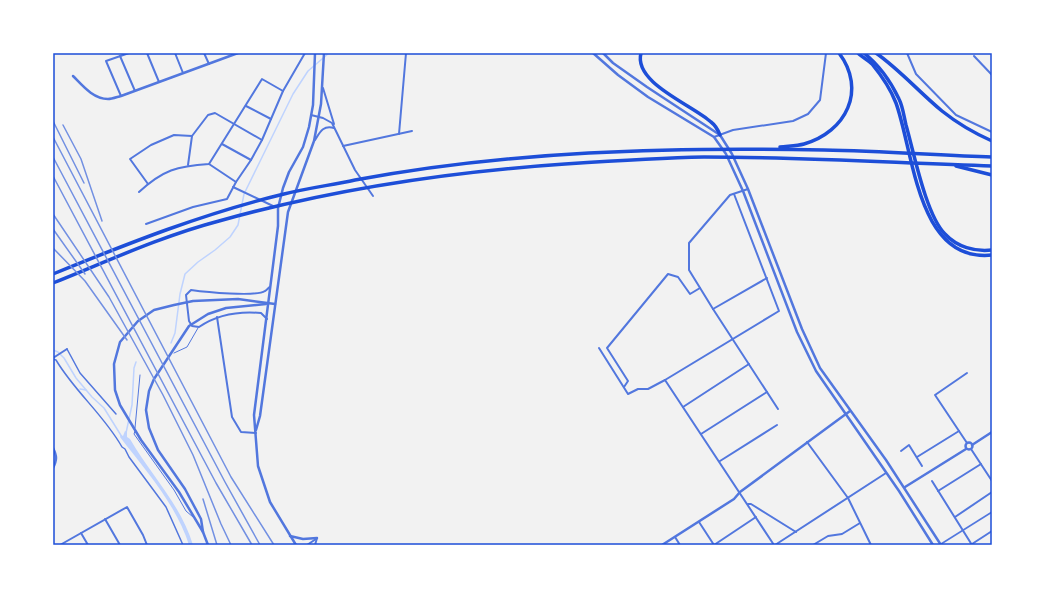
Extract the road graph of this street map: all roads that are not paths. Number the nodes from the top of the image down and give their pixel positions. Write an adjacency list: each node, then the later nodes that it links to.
1 (129, 53): 20 (street)
2 (147, 53): 26 (street)
3 (175, 53): 23 (street)
4 (204, 53): 22 (street)
5 (238, 53): 19 (street)
6 (304, 53): 29 (street)
7 (315, 53): 32 (street)
8 (324, 53): 27 (street)
9 (406, 53): 39 (street)
10 (593, 53): 42 (street)
11 (603, 53): 40 (street)
12 (641, 53): 40 (highway)
13 (826, 53): 40 (street)
14 (839, 53): 48 (highway)
15 (858, 53): 67 (highway)
16 (864, 53): 66 (highway)
17 (876, 53): 45 (highway)
18 (907, 53): 38 (street)
19 (234, 54): 22 (street)
20 (120, 56): 28 (street); 30 (street)
21 (974, 56): 24 (street)
22 (209, 64): 23 (street)
23 (183, 73): 26 (street)
24 (992, 75)
25 (73, 76): 30 (street)
26 (159, 82): 28 (street)
27 (322, 85): 33 (street); 36 (street)
28 (135, 91): 30 (street)
29 (282, 91): 31 (street); 34 (street)
30 (120, 96)
31 (246, 106): 34 (street); 35 (street)
32 (311, 115): 33 (street); 64 (street)
33 (319, 117): 36 (street); 44 (street)
34 (271, 118): 43 (street)
35 (234, 125): 41 (street); 43 (street); 46 (street)
36 (335, 128): 44 (street); 47 (street)
37 (412, 132): 39 (street)
38 (992, 132)
39 (399, 134): 47 (street)
40 (720, 134): 42 (street); 59 (street)
41 (192, 136): 53 (street); 57 (street)
42 (714, 137): 60 (street)
43 (262, 140): 50 (street)
44 (314, 141): 74 (street)
45 (992, 141)
46 (222, 144): 50 (street); 51 (street)
47 (343, 146): 63 (street)
48 (767, 149): 49 (highway); 68 (highway)
49 (992, 157)
50 (251, 160): 56 (street)
51 (209, 164): 53 (street); 56 (street)
52 (949, 164): 54 (highway); 55 (highway); 70 (highway)
53 (188, 165): 57 (street)
54 (992, 166)
55 (992, 175)
56 (236, 182): 58 (street)
57 (148, 184): 61 (street)
58 (233, 188): 64 (street); 65 (street)
59 (748, 189): 60 (street); 92 (street)
60 (743, 191): 62 (street); 94 (street)
61 (139, 192)
62 (734, 194): 69 (street); 72 (street)
63 (373, 196)
64 (278, 208): 71 (street)
65 (146, 224)
66 (992, 250)
67 (992, 255)
68 (53, 274)
69 (766, 278): 75 (street); 79 (street)
70 (53, 283)
71 (270, 287): 73 (street); 78 (street)
72 (700, 288): 75 (street); 88 (street)
73 (268, 303): 74 (street); 77 (street); 125 (street); 130 (street)
74 (275, 304): 98 (street)
75 (713, 309): 79 (street)
76 (217, 317): 77 (street); 78 (street); 98 (street)
77 (267, 319): 98 (street)
78 (199, 327): 82 (lane)
79 (732, 339): 84 (street); 87 (street)
80 (599, 348): 88 (street)
81 (67, 349): 83 (street); 93 (street)
82 (174, 353)
83 (53, 358): 141 (street)
84 (749, 364): 89 (street); 90 (street)
85 (967, 373): 96 (street)
86 (140, 375): 125 (lane)
87 (665, 380): 88 (street); 90 (street)
88 (624, 387)
89 (767, 392): 91 (street); 99 (street)
90 (683, 407): 99 (street)
91 (778, 409)
92 (850, 411): 94 (street); 115 (street)
93 (116, 414)
94 (846, 415): 100 (street); 112 (street)
95 (776, 425): 108 (street)
96 (959, 431): 101 (street); 107 (street)
97 (992, 432): 102 (street)
98 (256, 433): 133 (street)
99 (701, 434): 108 (street)
100 (807, 442): 117 (street); 119 (street)
101 (967, 443): 102 (street); 104 (street)
102 (972, 445): 105 (street)
103 (53, 448): 111 (street)
104 (966, 449): 105 (street); 115 (street)
105 (971, 449): 109 (street)
106 (901, 451): 107 (street)
107 (916, 457): 110 (street)
108 (720, 461): 117 (street)
109 (981, 464): 114 (street); 116 (street)
110 (922, 466)
111 (53, 468)
112 (886, 473): 119 (street); 152 (street)
113 (932, 481): 116 (street)
114 (992, 481)
115 (905, 487): 153 (street)
116 (938, 491): 123 (street)
117 (740, 492): 120 (street); 126 (street)
118 (992, 492): 123 (street)
119 (848, 498): 127 (street); 131 (street)
120 (748, 504): 122 (street); 131 (street)
121 (992, 512): 128 (street)
122 (756, 517): 148 (street); 149 (street)
123 (955, 517): 128 (street)
124 (105, 519): 132 (street); 139 (street); 140 (street)
125 (196, 521): 130 (street)
126 (699, 522): 134 (street); 148 (street)
127 (860, 523): 150 (street); 151 (street)
128 (963, 531): 136 (street); 153 (street)
129 (992, 531): 136 (street)
130 (203, 532): 142 (street)
131 (796, 532): 149 (street)
132 (81, 533): 137 (street); 138 (street)
133 (290, 536): 135 (street); 143 (street)
134 (675, 537): 146 (street); 147 (street)
135 (317, 538): 144 (street); 145 (street)
136 (972, 544)
137 (60, 545)
138 (88, 545)
139 (120, 545)
140 (147, 545)
141 (183, 545)
142 (208, 545)
143 (296, 545)
144 (307, 545)
145 (315, 545)
146 (662, 545)
147 (680, 545)
148 (714, 545)
149 (775, 545)
150 (813, 545)
151 (871, 545)
152 (933, 545)
153 (941, 545)

